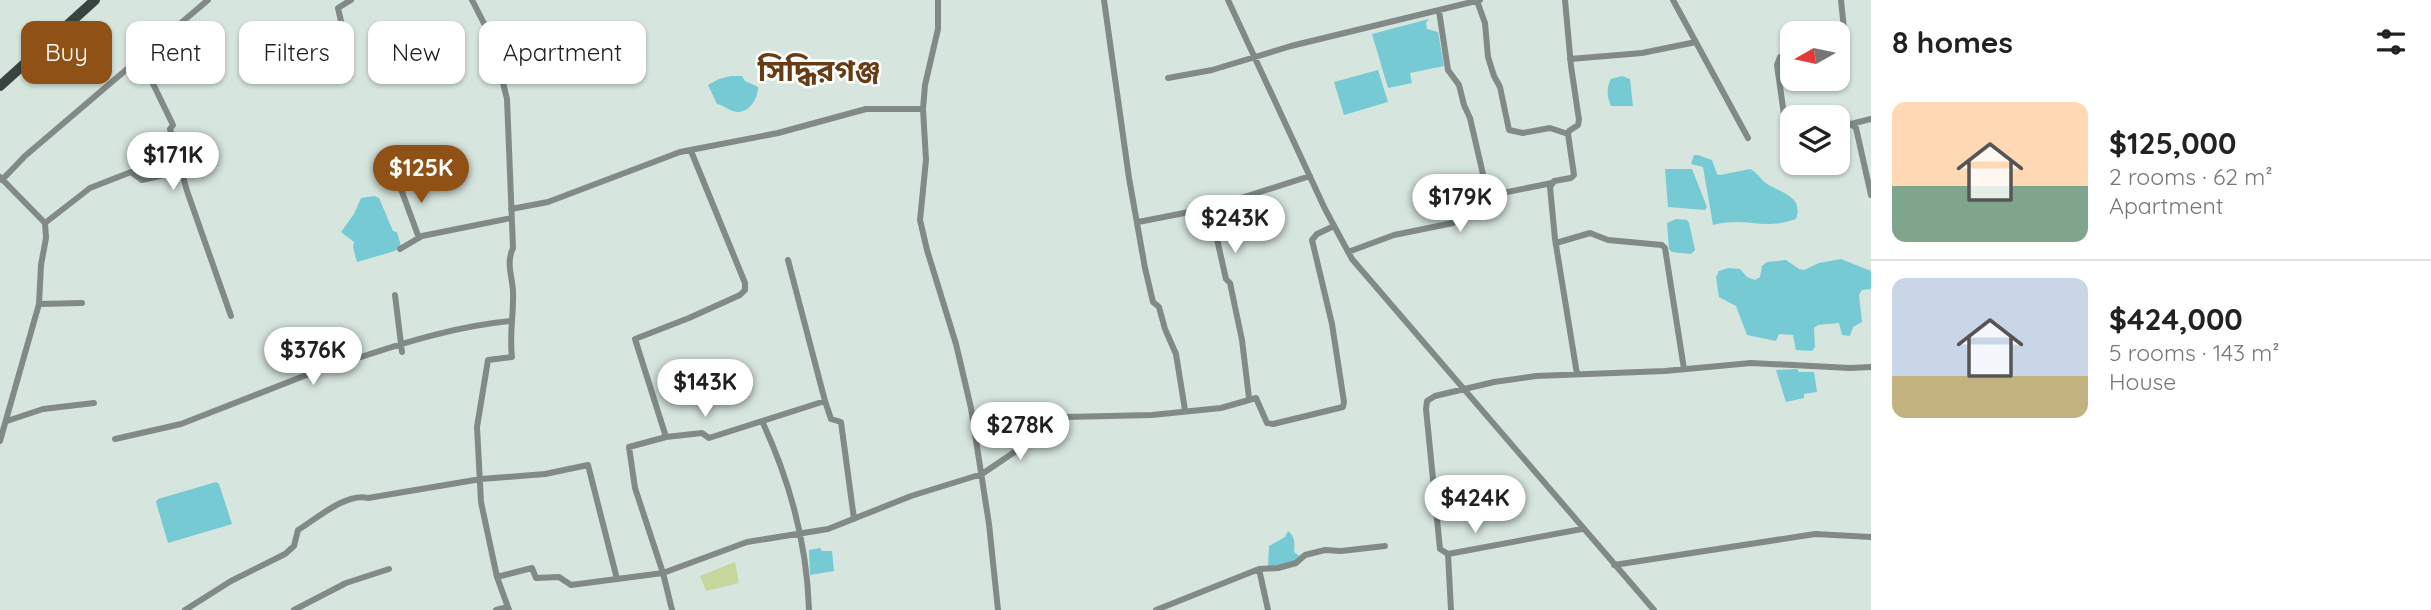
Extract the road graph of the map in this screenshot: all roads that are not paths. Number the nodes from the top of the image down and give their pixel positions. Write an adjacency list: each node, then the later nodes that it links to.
1 (95, 0): 23 (main road)
2 (208, 0): 13 (street)
3 (351, 0): 14 (street)
4 (472, 0): 39 (street)
5 (938, 0): 25 (street)
6 (1104, 0): 41 (street)
7 (1228, 0): 17 (street)
8 (1478, 0): 12 (street); 28 (street)
9 (1565, 0): 19 (street)
10 (1673, 0): 16 (street)
11 (1841, 0): 15 (street)
12 (1438, 11): 17 (street); 37 (street)
13 (184, 21)
14 (341, 21)
15 (1843, 21)
16 (1696, 42): 19 (street); 29 (street)
17 (1255, 57): 21 (street); 32 (street)
18 (1780, 57): 24 (street)
19 (1570, 60): 28 (street)
20 (126, 72): 33 (street)
21 (1168, 78)
22 (153, 84): 31 (street)
23 (0, 86)
24 (1780, 86)
25 (923, 109): 30 (street); 69 (street)
26 (1871, 119): 27 (street)
27 (1851, 124): 36 (street)
28 (1568, 134): 35 (street)
29 (1748, 138)
30 (691, 150): 39 (street); 66 (street)
31 (181, 171): 42 (street); 52 (street)
32 (1310, 176): 38 (street); 43 (street)
33 (1, 179): 42 (street)
34 (398, 181): 44 (street)
35 (1552, 183): 37 (street); 45 (street)
36 (1871, 195)
37 (1488, 196): 47 (street)
38 (1210, 208): 41 (street); 60 (street)
39 (511, 209): 40 (street)
40 (511, 218): 44 (street); 53 (street)
41 (1138, 222): 63 (street)
42 (45, 223): 51 (street)
43 (1334, 226): 47 (street); 60 (street)
44 (419, 239): 46 (street)
45 (1556, 243): 57 (street); 58 (street)
46 (400, 249)
47 (1348, 252): 59 (street)
48 (788, 260): 61 (street)
49 (394, 295): 54 (street)
50 (82, 303): 51 (street)
51 (38, 304): 64 (street)
52 (231, 316)
53 (511, 321): 54 (street); 70 (street)
54 (401, 343): 55 (street); 67 (street)
55 (402, 352)
56 (1871, 367): 57 (street)
57 (1684, 369): 58 (street)
58 (1577, 374): 59 (street)
59 (1464, 389): 72 (street); 76 (street)
60 (1249, 398): 63 (street)
61 (825, 401): 65 (street); 71 (street)
62 (94, 403): 64 (street)
63 (1185, 410): 69 (street)
64 (7, 421): 68 (street)
65 (762, 421): 66 (street); 73 (street)
66 (666, 437): 80 (street)
67 (115, 439)
68 (0, 442)
69 (982, 474): 71 (street); 89 (street)
70 (481, 479): 81 (street); 82 (street); 84 (street)
71 (854, 519): 73 (street)
72 (1582, 529): 76 (street); 77 (street)
73 (800, 532): 80 (street); 88 (street)
74 (1871, 537): 77 (street)
75 (1385, 546): 79 (street)
76 (1448, 554): 92 (street)
77 (1615, 565): 93 (street)
78 (389, 569): 85 (street)
79 (1259, 569): 90 (street); 91 (street)
80 (663, 573): 82 (street); 87 (street)
81 (497, 577): 82 (street); 83 (street)
82 (617, 579)
83 (508, 608): 86 (street)
84 (185, 610)
85 (294, 610)
86 (496, 610)
87 (672, 610)
88 (809, 610)
89 (998, 610)
90 (1156, 610)
91 (1268, 610)
92 (1451, 610)
93 (1654, 610)

